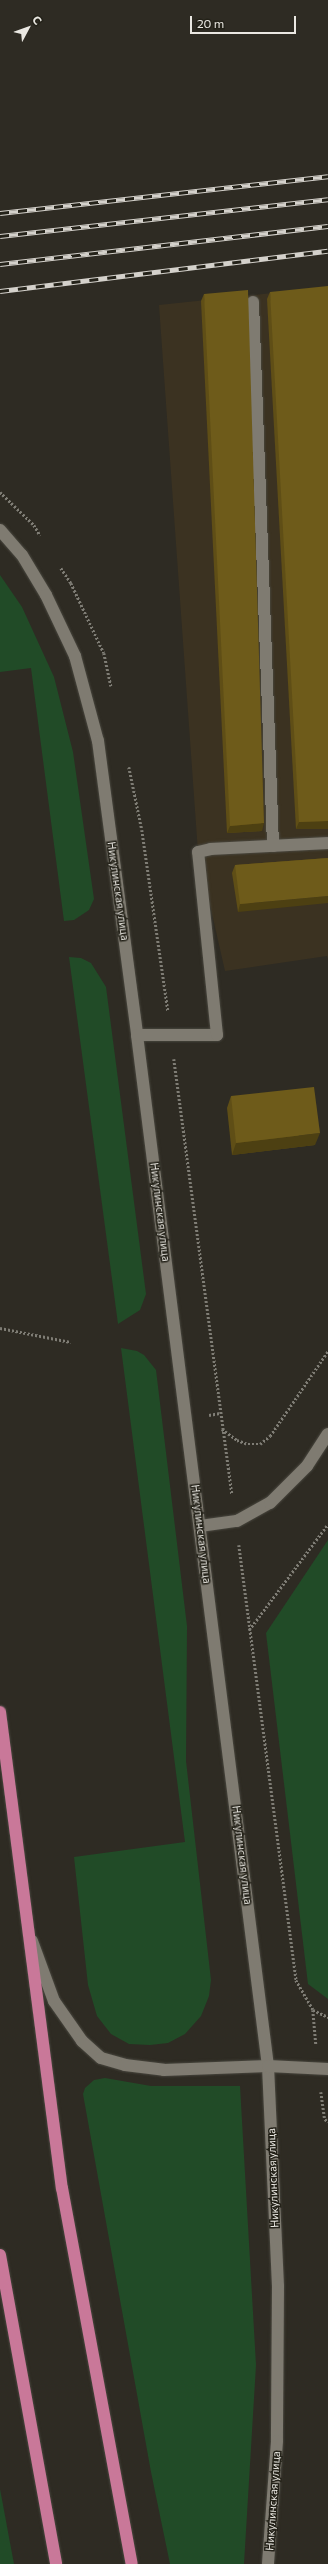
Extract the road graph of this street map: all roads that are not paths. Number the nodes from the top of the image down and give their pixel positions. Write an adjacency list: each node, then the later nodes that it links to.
1 (253, 302): 4 (street)
2 (0, 530): 5 (street, Никулинская улица)
3 (328, 843): 4 (street)
4 (273, 846): 5 (street)
5 (137, 1035): 7 (street, Никулинская улица)
6 (328, 1434): 7 (street)
7 (200, 1526): 10 (street, Никулинская улица)
8 (0, 1712): 9 (main road)
9 (29, 1930): 10 (street); 14 (main road)
10 (268, 2066): 11 (street); 15 (street, Никулинская улица)
11 (323, 2069)
12 (0, 2255): 13 (main road)
13 (56, 2564)
14 (132, 2564)
15 (268, 2564)

